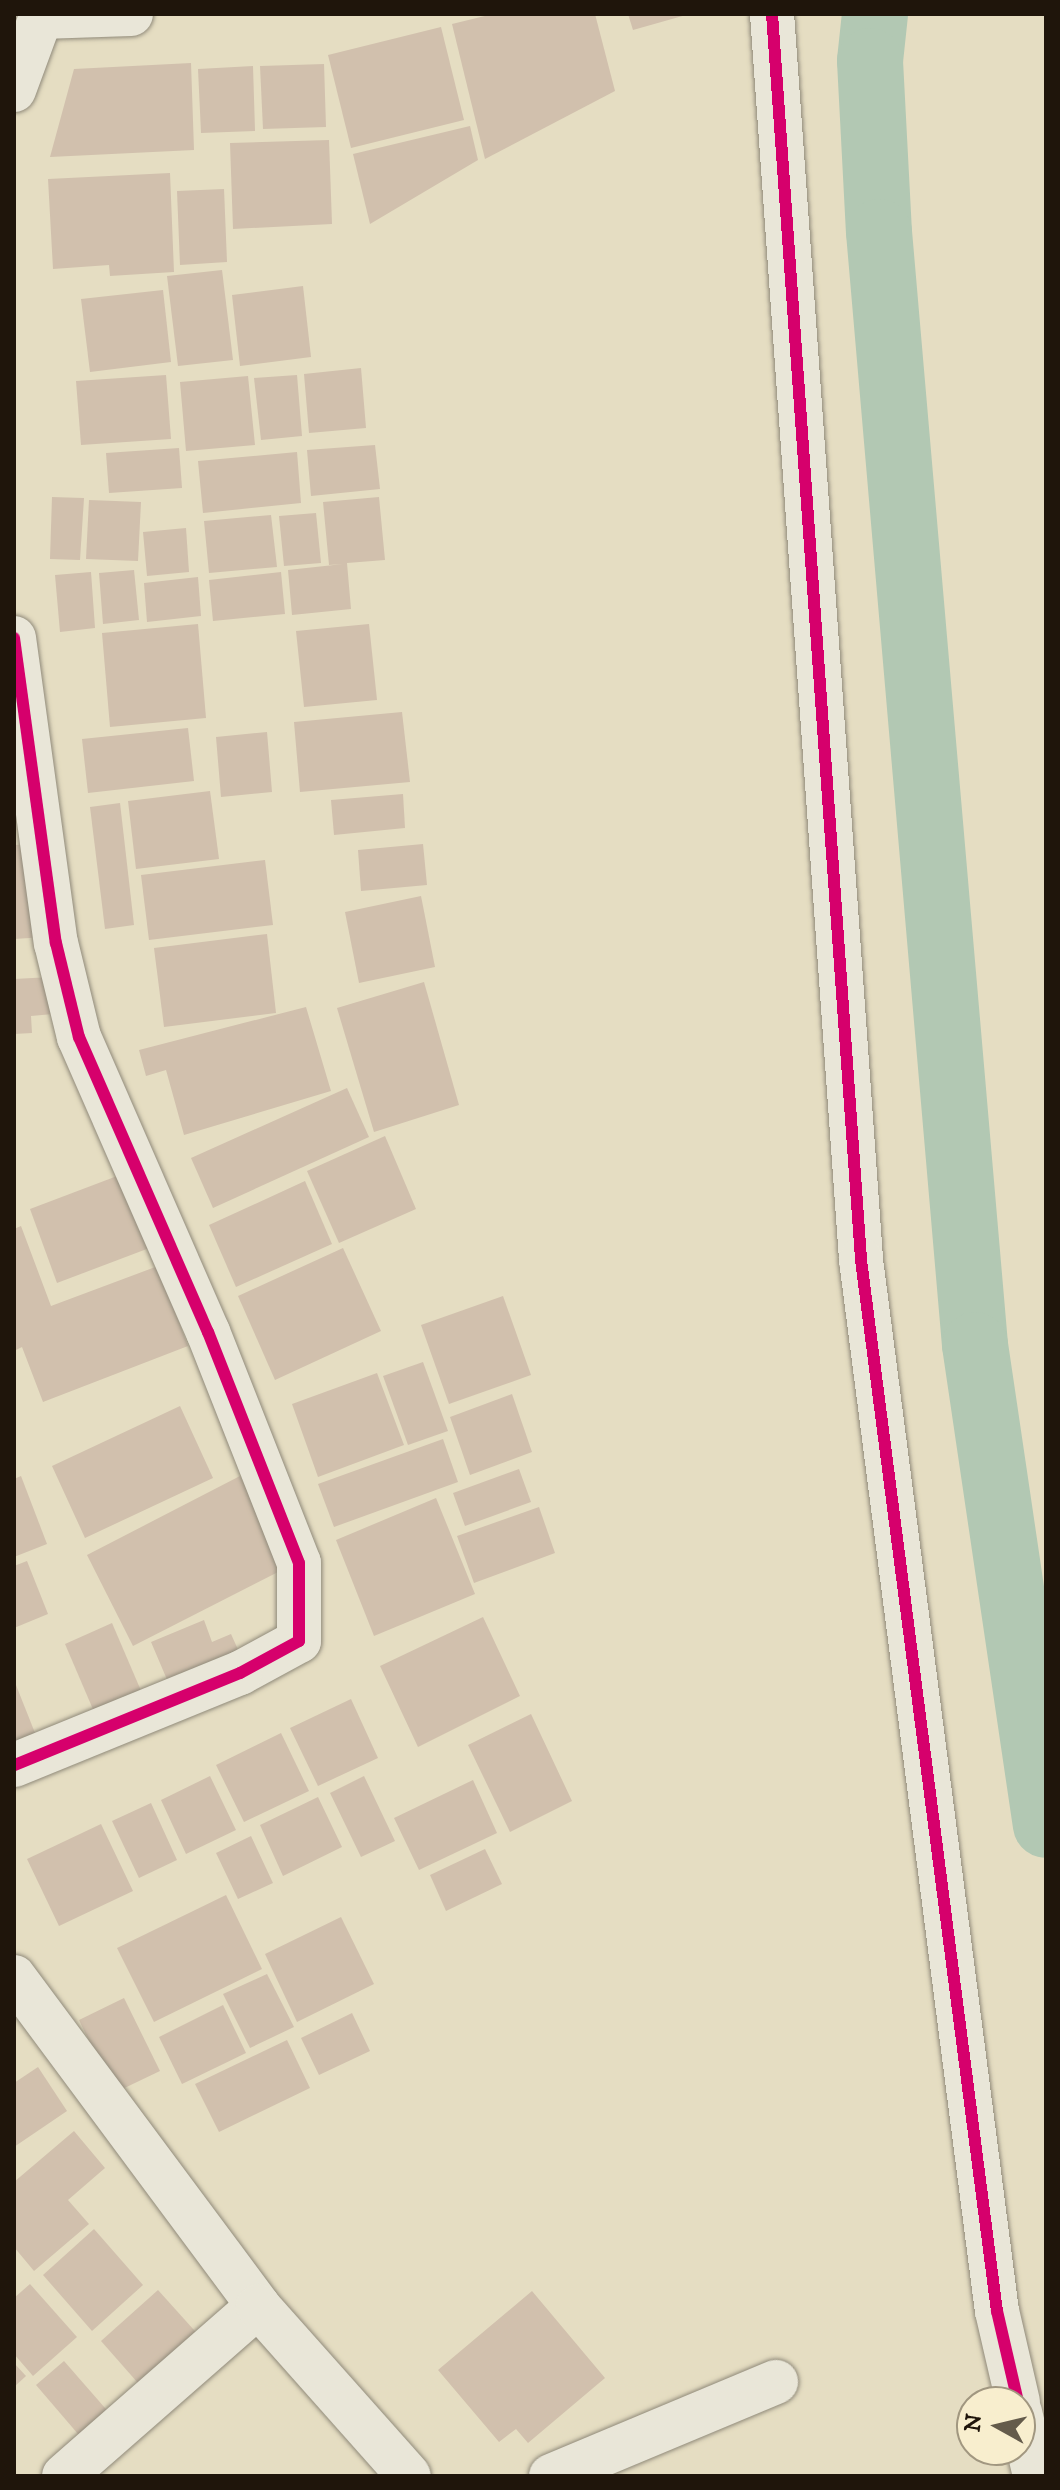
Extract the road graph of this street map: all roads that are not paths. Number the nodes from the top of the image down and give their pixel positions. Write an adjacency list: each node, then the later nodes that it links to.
1 (131, 14): 3 (street)
2 (772, 14): 11 (street)
3 (42, 16): 4 (street)
4 (14, 90)
5 (14, 638): 6 (street)
6 (19, 713): 7 (street)
7 (14, 1765)
8 (14, 1977): 9 (street)
9 (258, 2306): 12 (street); 13 (street)
10 (776, 2382): 14 (street)
11 (1014, 2386)
12 (64, 2476)
13 (409, 2476)
14 (551, 2476)

